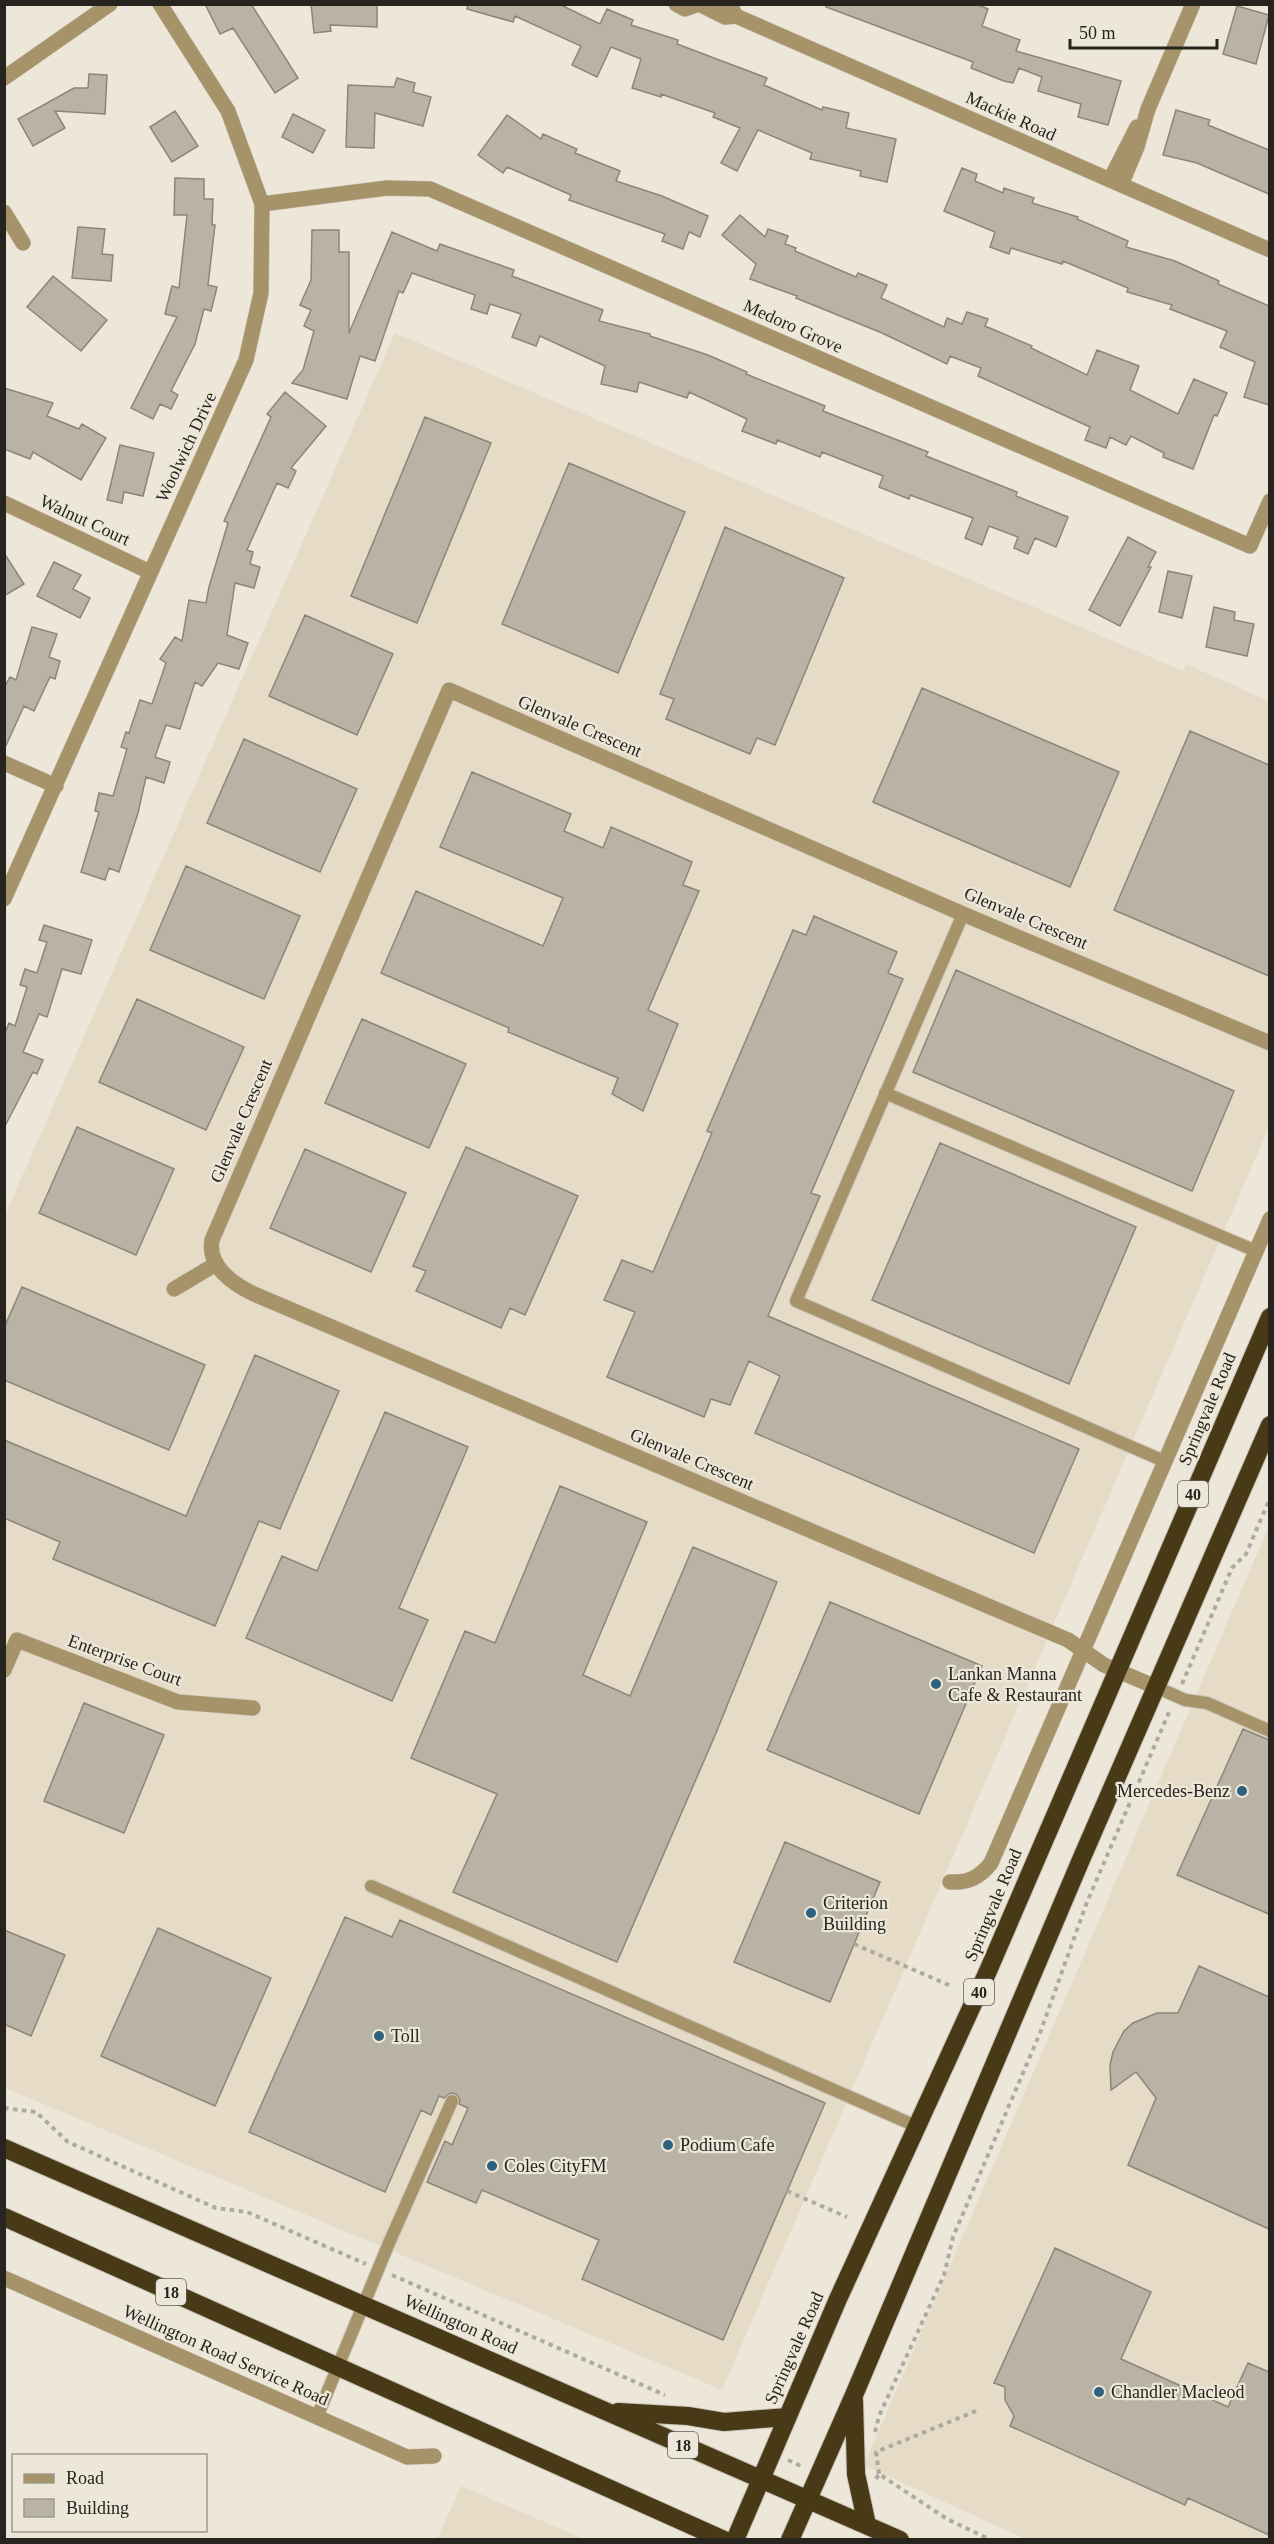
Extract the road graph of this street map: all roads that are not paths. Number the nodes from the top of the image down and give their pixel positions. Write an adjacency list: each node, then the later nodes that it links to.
1 (110, 4): 7 (street)
2 (160, 4): 9 (street, Woolwich Drive)
3 (676, 4): 4 (street)
4 (699, 4): 6 (street, Mackie Road)
5 (1193, 4): 8 (street)
6 (732, 10): 8 (street, Mackie Road)
7 (4, 78)
8 (1115, 183): 12 (street, Mackie Road)
9 (262, 204): 13 (street, Medoro Grove); 15 (street, Woolwich Drive)
10 (4, 212): 11 (street)
11 (23, 243)
12 (1269, 250)
13 (1269, 501)
14 (4, 503): 15 (street, Walnut Court)
15 (150, 572): 17 (street, Woolwich Drive)
16 (4, 763): 17 (street)
17 (56, 786): 18 (street, Woolwich Drive)
18 (4, 899)
19 (963, 914): 20 (street, Glenvale Crescent); 21 (lane); 24 (street, Glenvale Crescent)
20 (1269, 1043)
21 (885, 1094): 23 (lane); 28 (lane)
22 (1269, 1219): 23 (street, Springvale Road)
23 (1256, 1251): 28 (street, Springvale Road)
24 (216, 1264): 25 (street); 29 (street, Glenvale Crescent)
25 (174, 1289)
26 (1269, 1317): 31 (highway, Springvale Road / 40)
27 (1269, 1425): 32 (highway, 40)
28 (1164, 1461): 29 (street, Springvale Road)
29 (1081, 1650): 31 (street, Glenvale Crescent); 35 (street, Springvale Road)
30 (4, 1670): 33 (street, Enterprise Court)
31 (1117, 1671): 32 (street, Glenvale Crescent); 38 (highway, Springvale Road / 40)
32 (1156, 1687): 34 (lane); 44 (highway, 40)
33 (253, 1708)
34 (1269, 1731)
35 (950, 1882)
36 (371, 1886): 38 (lane)
37 (452, 2101): 42 (lane)
38 (918, 2127): 47 (highway, Springvale Road / 40)
39 (4, 2148): 42 (highway, Wellington Road / 18)
40 (4, 2217): 43 (highway, 18)
41 (4, 2278): 46 (street, Wellington Road Service Road)
42 (364, 2305): 43 (lane); 45 (highway, Wellington Road / 18)
43 (338, 2366): 46 (lane); 51 (highway, 18)
44 (854, 2395): 50 (highway, 40); 52 (highway)
45 (604, 2411): 47 (highway); 49 (highway, Wellington Road / 18)
46 (317, 2417): 48 (street, Wellington Road Service Road)
47 (787, 2417): 49 (highway, Springvale Road / 40)
48 (434, 2456)
49 (761, 2479): 50 (highway, Wellington Road / 18); 55 (highway, Springvale Road / 40)
50 (807, 2499): 52 (highway, Wellington Road / 18); 56 (highway, 40)
51 (678, 2519): 53 (highway); 54 (highway, 18)
52 (867, 2525): 57 (highway, Wellington Road / 18)
53 (682, 2540)
54 (724, 2540)
55 (735, 2540)
56 (790, 2540)
57 (900, 2540)

